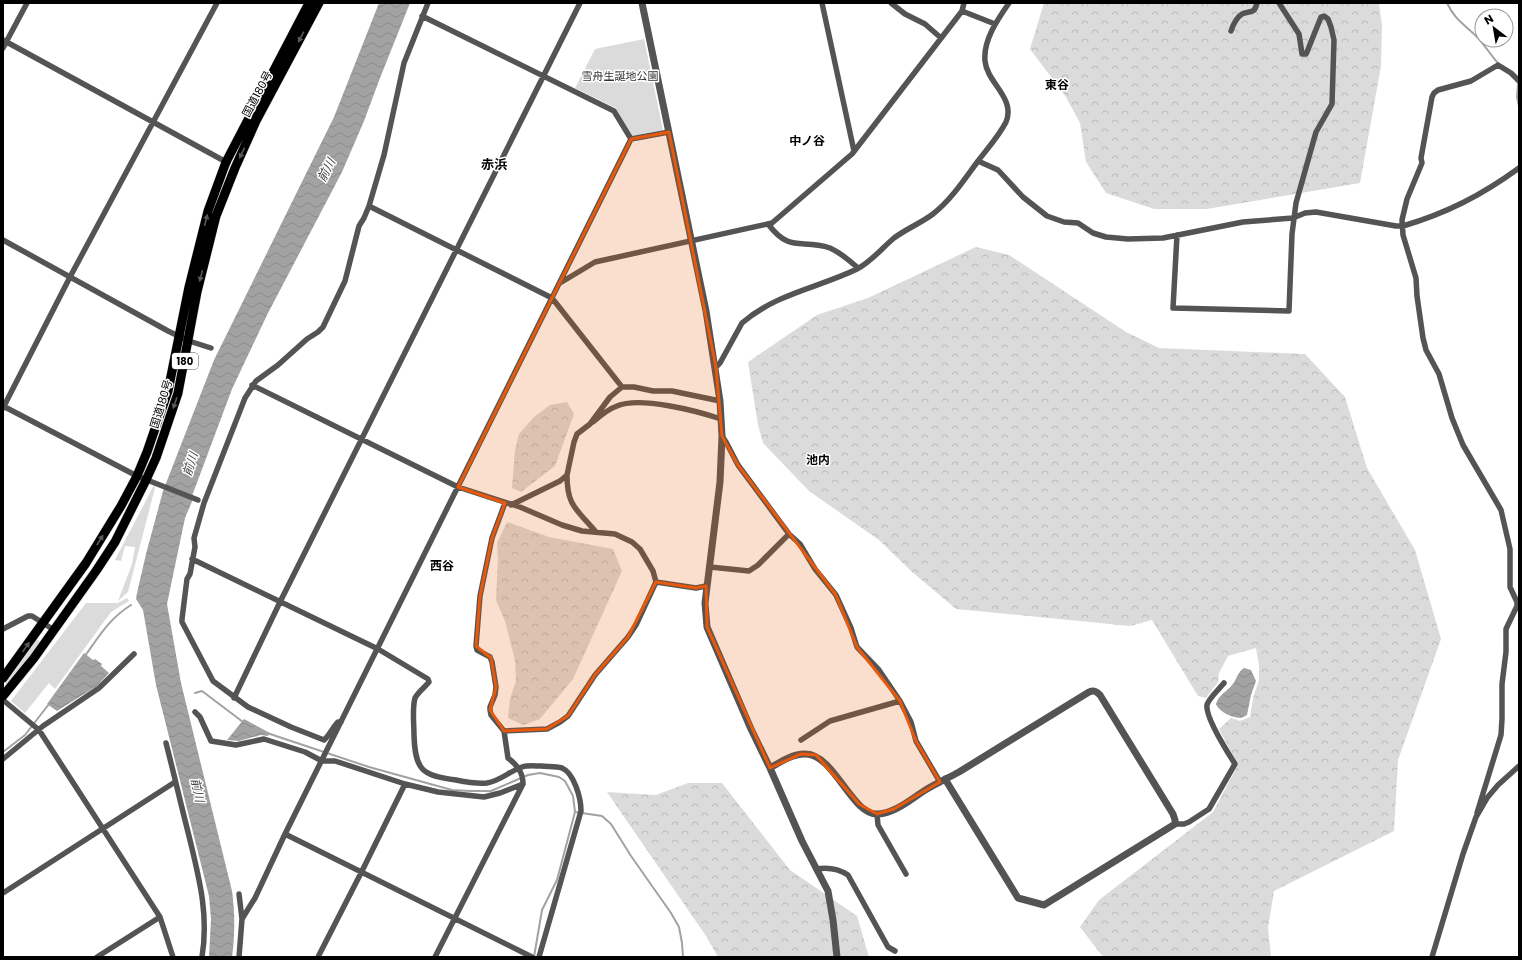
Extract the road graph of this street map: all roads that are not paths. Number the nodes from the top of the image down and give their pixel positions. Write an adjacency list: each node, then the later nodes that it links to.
1 (27, 3): 19 (street)
2 (217, 3): 23 (street)
3 (309, 3): 28 (highway, 国道180号 / 180)
4 (319, 3): 29 (highway, 国道180号 / 180, one-way to 29)
5 (428, 3): 15 (street)
6 (580, 3): 21 (street)
7 (642, 3): 24 (street)
8 (822, 3): 26 (street)
9 (891, 3): 18 (street)
10 (964, 3): 14 (street)
11 (1009, 3): 16 (street)
12 (1257, 3): 17 (street)
13 (1279, 3): 32 (street)
14 (962, 11): 16 (street); 18 (street)
15 (422, 16): 21 (street); 31 (street)
16 (995, 24): 27 (street)
17 (1231, 31)
18 (941, 38): 26 (street)
19 (5, 41): 20 (street); 23 (street)
20 (3, 48)
21 (543, 76): 25 (street); 38 (street)
22 (1519, 81): 34 (street)
23 (153, 121): 28 (street); 40 (street)
24 (669, 132): 25 (street); 37 (street)
25 (631, 139): 41 (street)
26 (854, 151): 33 (street)
27 (978, 161): 35 (street); 39 (street)
28 (226, 162): 29 (street); 43 (highway, 国道180号 / 180, one-way to 28)
29 (235, 168): 44 (highway, 国道180号 / 180, one-way to 44)
30 (1519, 168): 34 (street)
31 (369, 206): 38 (street); 47 (street)
32 (1294, 218): 34 (street); 35 (street); 35 (street)
33 (768, 224): 37 (street); 39 (street)
34 (1403, 226): 67 (street)
35 (1177, 235)
36 (3, 240): 40 (street)
37 (691, 240): 41 (street); 46 (street)
38 (456, 250): 42 (street); 54 (street)
39 (858, 268): 46 (street)
40 (70, 277): 43 (street); 50 (street)
41 (560, 283): 42 (street)
42 (552, 298): 48 (street); 58 (street)
43 (179, 335): 44 (street); 56 (highway, 国道180号 / 180)
44 (189, 341): 45 (street); 57 (highway, 国道180号 / 180, one-way to 57)
45 (211, 348)
46 (716, 367): 49 (street)
47 (252, 385): 54 (street); 63 (street)
48 (622, 387): 49 (street); 52 (street)
49 (720, 401): 51 (street)
50 (4, 407): 56 (street)
51 (721, 419): 52 (street); 53 (street)
52 (590, 424): 55 (street)
53 (722, 436): 62 (street); 64 (street)
54 (362, 440): 58 (street); 68 (street)
55 (567, 475): 60 (street); 61 (street)
56 (137, 476): 57 (street); 69 (highway, 国道180号 / 180, one-way to 56)
57 (146, 480): 59 (street); 71 (highway, 国道180号 / 180)
58 (458, 487): 60 (street); 72 (street)
59 (197, 499)
60 (508, 504): 61 (street); 83 (street)
61 (596, 532): 65 (street)
62 (789, 534): 64 (street); 79 (street)
63 (192, 559): 68 (street); 77 (street)
64 (710, 568): 66 (street)
65 (656, 582): 66 (street); 83 (street)
66 (706, 586): 89 (street)
67 (1518, 601): 95 (street)
68 (280, 602): 72 (street); 77 (street)
69 (43, 622): 70 (street); 71 (street); 74 (highway, 国道180号 / 180, one-way to 69)
70 (3, 629)
71 (54, 630): 76 (highway, 国道180号 / 180)
72 (378, 649): 81 (street); 90 (street)
73 (134, 654): 82 (street)
74 (3, 678)
75 (1224, 683): 97 (street)
76 (3, 696)
77 (234, 698): 81 (street)
78 (3, 700): 82 (street)
79 (900, 701): 84 (street); 91 (street)
80 (195, 712): 86 (street)
81 (341, 722): 86 (street)
82 (38, 728): 87 (street); 98 (street)
83 (504, 731): 90 (street)
84 (801, 740)
85 (166, 744): 92 (street)
86 (324, 758): 94 (street); 99 (street)
87 (3, 759)
88 (1519, 766): 95 (street)
89 (770, 768): 96 (street); 100 (street)
90 (520, 771): 93 (street); 116 (street)
91 (942, 781): 96 (street); 97 (street); 97 (street)
92 (175, 782): 98 (street); 111 (street)
93 (523, 782): 94 (street); 106 (street)
94 (405, 784): 101 (street)
95 (1477, 813): 118 (street)
96 (877, 814): 102 (street)
97 (1175, 824)
98 (103, 829): 103 (street); 105 (street)
99 (286, 834): 101 (street); 107 (street)
100 (816, 869): 108 (street); 117 (street)
101 (362, 872): 106 (street); 113 (street)
102 (906, 874)
103 (3, 893)
104 (239, 894): 107 (street)
105 (160, 917): 109 (street); 110 (street)
106 (455, 918): 114 (street); 115 (street)
107 (242, 919): 112 (street)
108 (895, 951)
109 (96, 957)
110 (173, 957)
111 (202, 957)
112 (239, 957)
113 (318, 957)
114 (435, 957)
115 (532, 957)
116 (539, 957)
117 (837, 957)
118 (1432, 957)

